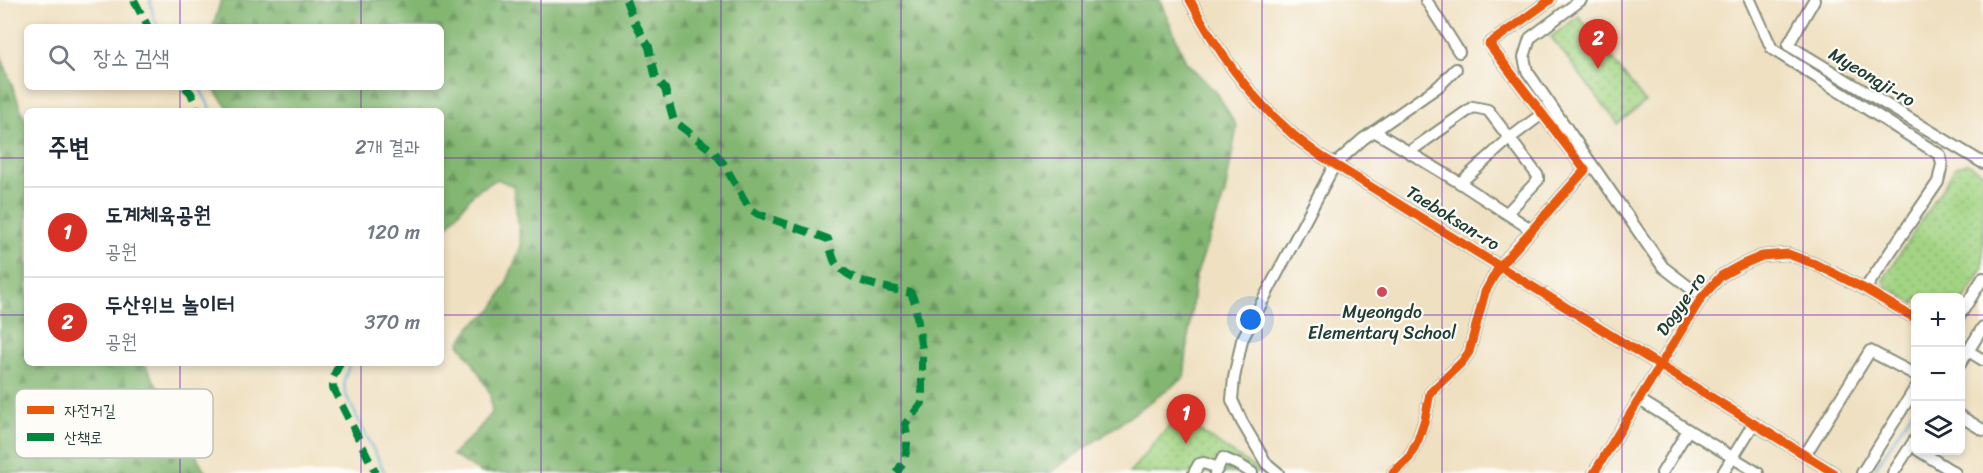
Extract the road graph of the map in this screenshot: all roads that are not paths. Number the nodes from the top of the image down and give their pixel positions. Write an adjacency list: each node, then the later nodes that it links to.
1 (1190, 0): 14 (street, Taeboksan-ro)
2 (1426, 0): 7 (street)
3 (1550, 0): 9 (street)
4 (1581, 0): 21 (street)
5 (1750, 0): 20 (street)
6 (1814, 0): 13 (street, Myeongji-ro)
7 (1459, 52)
8 (1456, 69): 10 (street)
9 (1542, 114): 11 (street); 17 (street)
10 (1374, 131): 12 (street); 14 (street)
11 (1510, 138): 12 (street); 15 (street); 16 (street)
12 (1409, 152): 15 (street)
13 (1983, 163)
14 (1335, 164): 18 (street, Taeboksan-ro); 42 (street)
15 (1460, 183): 16 (street)
16 (1507, 213): 17 (street)
17 (1532, 230): 18 (street)
18 (1499, 267): 27 (street, Taeboksan-ro); 43 (street)
19 (1983, 278): 22 (street)
20 (1865, 289): 21 (street, Dogye-ro); 23 (street, Dogye-ro)
21 (1701, 297): 27 (street, Dogye-ro)
22 (1965, 307)
23 (1911, 316)
24 (1983, 327): 25 (street)
25 (1965, 349): 26 (street)
26 (1983, 360)
27 (1659, 365): 30 (street, Dogye-ro); 32 (street, Taeboksan-ro)
28 (1911, 372): 36 (street)
29 (1911, 395): 49 (street)
30 (1638, 399): 33 (street); 44 (street, Dogye-ro)
31 (1965, 419): 34 (street)
32 (1754, 423): 36 (street, Taeboksan-ro); 38 (street)
33 (1688, 430): 38 (street); 45 (street)
34 (1983, 430)
35 (1911, 451): 50 (street)
36 (1805, 454): 48 (street, Taeboksan-ro)
37 (1928, 455): 51 (street)
38 (1732, 458): 46 (street); 47 (street)
39 (1217, 470): 40 (street); 41 (street)
40 (1194, 473)
41 (1252, 473)
42 (1278, 473)
43 (1393, 473)
44 (1594, 473)
45 (1662, 473)
46 (1723, 473)
47 (1758, 473)
48 (1834, 473)
49 (1862, 473)
50 (1893, 473)
51 (1955, 473)

